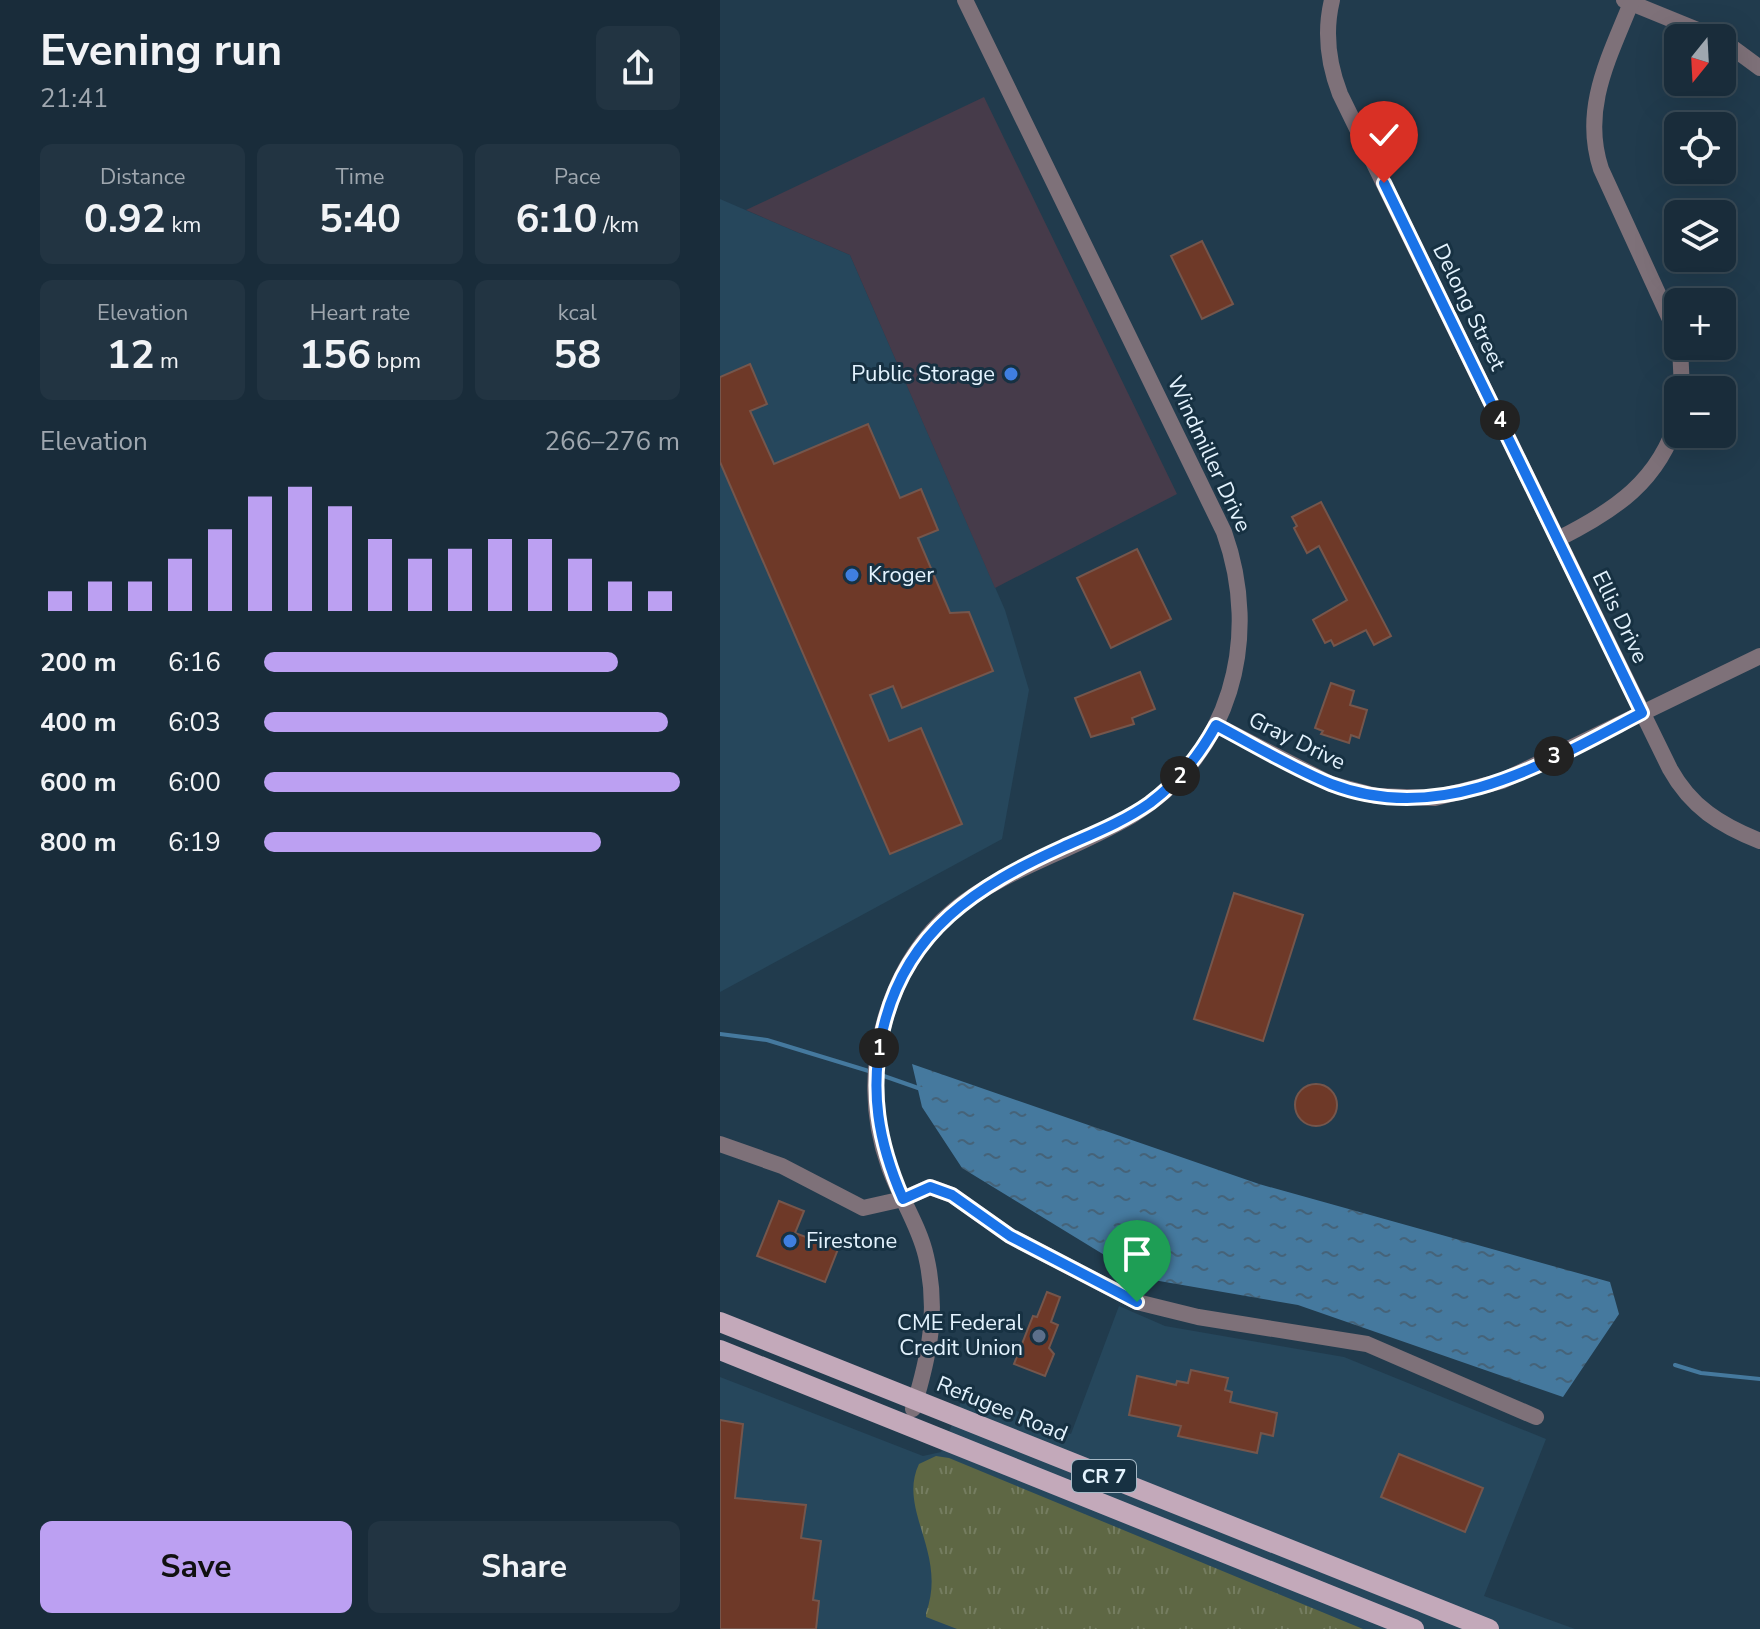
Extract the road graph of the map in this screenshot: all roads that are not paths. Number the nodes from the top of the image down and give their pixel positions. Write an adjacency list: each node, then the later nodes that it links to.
1 (965, 0): 12 (street, Windmiller Drive)
2 (1332, 0): 9 (street, Delong Street)
3 (1628, 1): 4 (street); 7 (street)
4 (1684, 24)
5 (1736, 51): 6 (street)
6 (1760, 68)
7 (1664, 306)
8 (1665, 448): 9 (street)
9 (1558, 539): 11 (street, Ellis Drive)
10 (1760, 656): 11 (street, Gray Drive)
11 (1642, 713): 12 (street, Gray Drive); 13 (street)
12 (1216, 725): 15 (street, Windmiller Drive)
13 (1760, 841)
14 (720, 1144): 15 (street)
15 (903, 1199): 18 (street, Windmiller Drive); 19 (street)
16 (720, 1322): 18 (main road, Refugee Road / CR 7)
17 (720, 1350): 20 (main road, CR 7)
18 (914, 1405): 21 (main road, Refugee Road / CR 7)
19 (1536, 1417)
20 (1414, 1629)
21 (1489, 1629)

